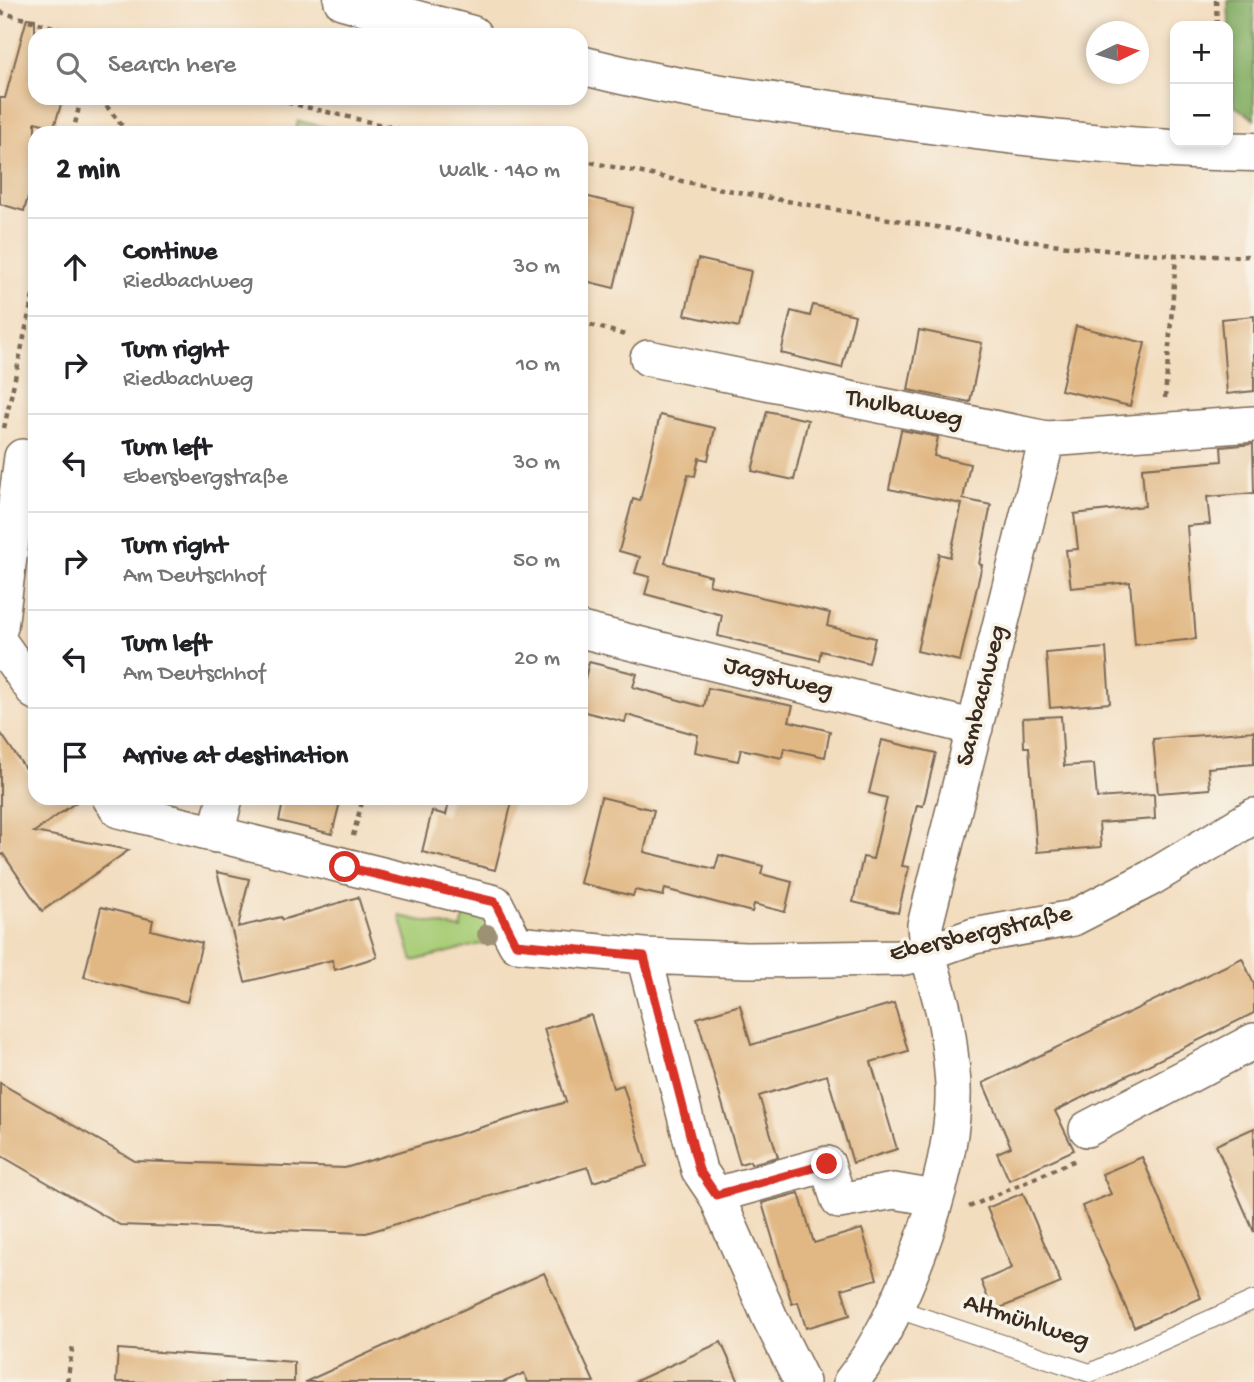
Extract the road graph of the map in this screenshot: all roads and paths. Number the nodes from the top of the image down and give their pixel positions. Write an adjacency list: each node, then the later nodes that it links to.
1 (343, 0): 6 (main road)
2 (1216, 0): 4 (path)
3 (0, 12): 5 (path)
4 (1217, 21)
5 (57, 28)
6 (446, 28)
7 (588, 66): 14 (main road)
8 (79, 105): 11 (path)
9 (106, 105): 12 (path)
10 (298, 105): 13 (path)
11 (75, 126)
12 (122, 126)
13 (386, 126)
14 (1254, 152)
15 (588, 162): 17 (path)
16 (1254, 256): 17 (path)
17 (1176, 257): 22 (path)
18 (588, 324): 20 (path)
19 (28, 344): 24 (path)
20 (648, 358): 23 (street, Thulbaweg)
21 (1254, 424): 22 (street, Thulbaweg)
22 (1163, 430): 23 (street, Thulbaweg)
23 (1047, 439): 29 (street, Sambachweg)
24 (15, 451): 25 (street)
25 (0, 626)
26 (588, 632): 29 (street, Jagstweg)
27 (0, 643): 28 (street)
28 (28, 682)
29 (975, 728): 34 (street, Sambachweg)
30 (115, 805): 33 (street)
31 (223, 805): 33 (street)
32 (1254, 816): 34 (street, Ebersbergstraße)
33 (216, 835): 35 (street, Ebersbergstraße)
34 (926, 953): 35 (street, Ebersbergstraße); 39 (street, Sambachweg)
35 (644, 956): 38 (street)
36 (1254, 1041): 37 (street)
37 (1087, 1129): 39 (path)
38 (716, 1195): 39 (street); 44 (street)
39 (935, 1198): 41 (street, Sambachweg)
40 (1254, 1300): 41 (lane, Altmühlweg)
41 (894, 1308): 45 (street, Sambachweg)
42 (73, 1345): 43 (path)
43 (67, 1382)
44 (803, 1382)
45 (851, 1382)

